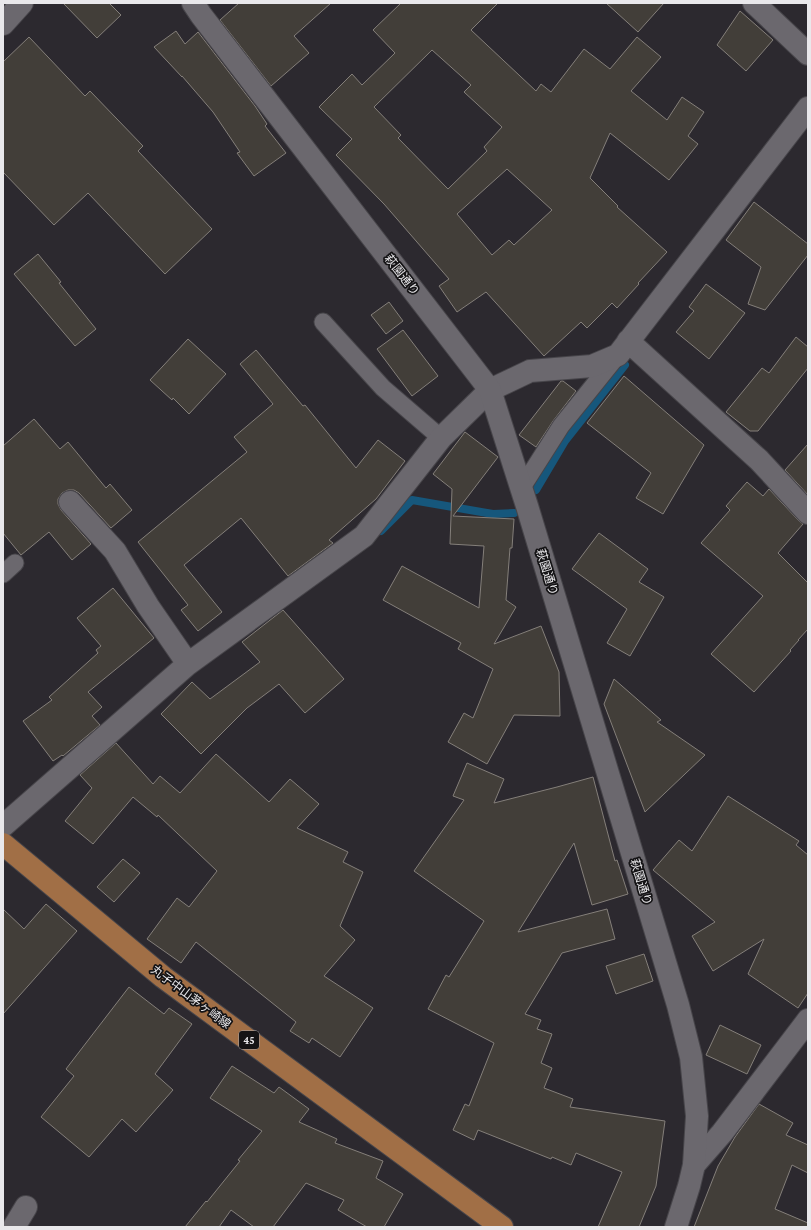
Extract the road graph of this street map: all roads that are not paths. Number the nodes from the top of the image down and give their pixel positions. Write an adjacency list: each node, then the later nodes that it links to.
1 (22, 3): 4 (street)
2 (194, 3): 9 (street, 萩園通り)
3 (754, 3): 5 (street)
4 (3, 24)
5 (808, 54)
6 (808, 108): 8 (street)
7 (323, 322): 10 (lane)
8 (623, 348): 9 (street); 11 (lane); 13 (street)
9 (490, 390): 10 (street); 11 (street, 萩園通り)
10 (441, 438): 14 (street)
11 (521, 489): 18 (street, 萩園通り)
12 (70, 502): 14 (street)
13 (808, 513)
14 (188, 664): 15 (street)
15 (3, 826)
16 (3, 844): 21 (main road, 丸子中山茅ヶ崎線 / 45)
17 (808, 1020): 18 (street)
18 (694, 1165): 22 (street, 萩園通り)
19 (26, 1207): 20 (street)
20 (14, 1227)
21 (502, 1227)
22 (676, 1227)

